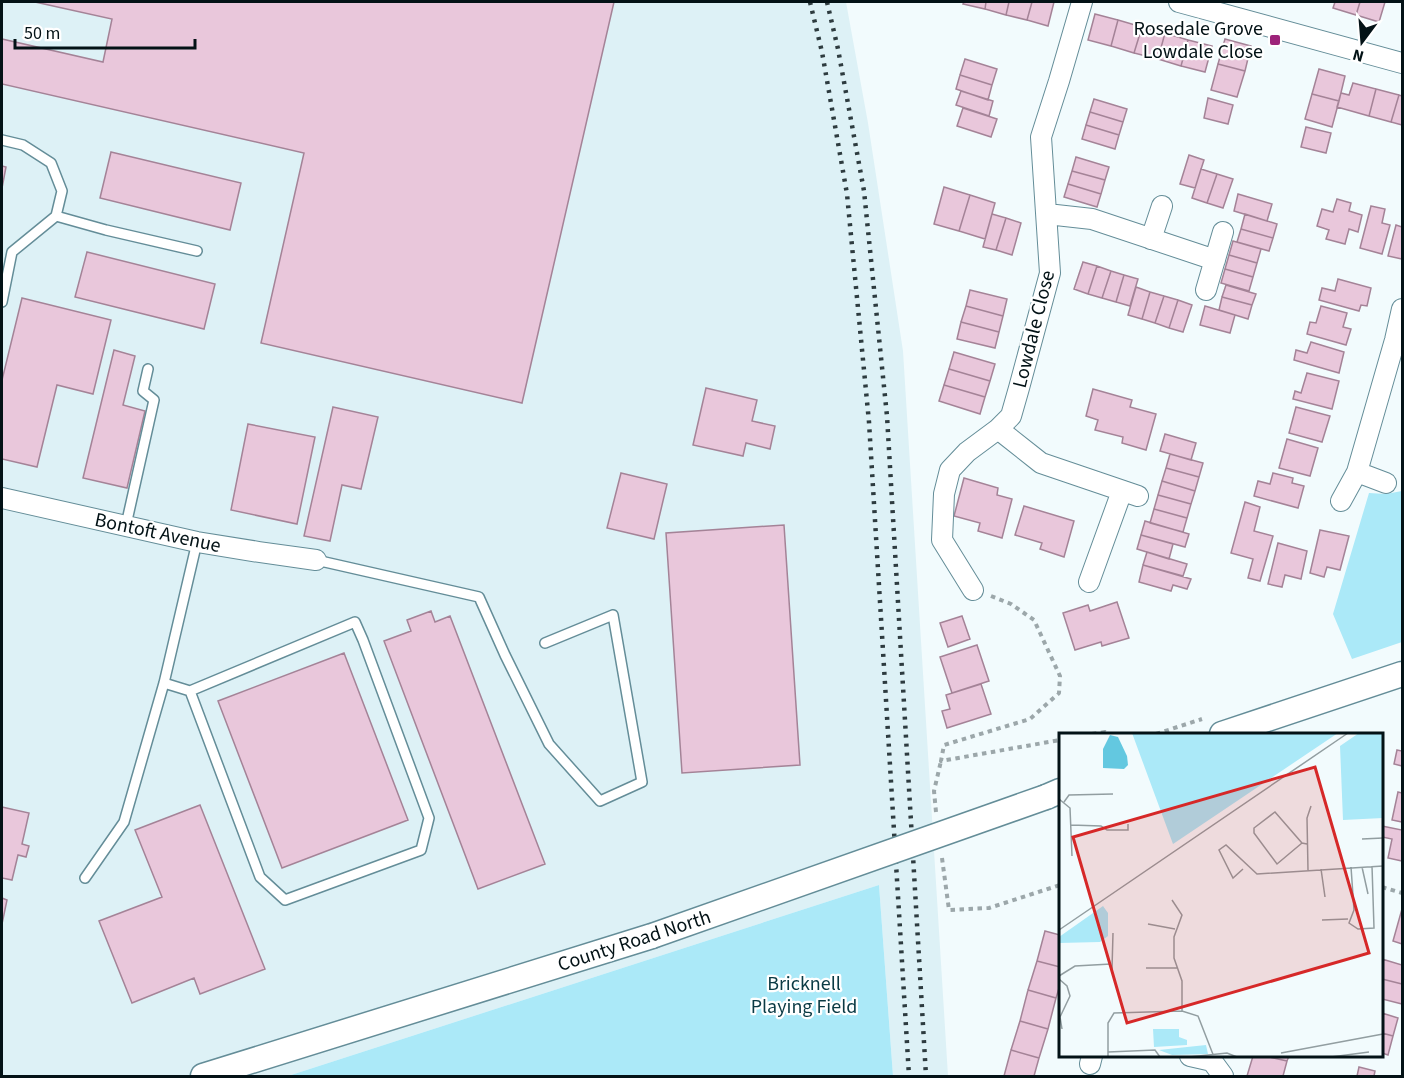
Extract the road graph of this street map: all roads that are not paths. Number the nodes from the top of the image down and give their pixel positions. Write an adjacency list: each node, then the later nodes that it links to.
1 (1082, 2): 6 (street, Lowdale Close)
2 (1179, 2): 3 (street)
3 (1402, 63)
4 (2, 140): 7 (lane)
5 (1162, 206): 9 (street)
6 (1047, 214): 9 (street); 17 (street, Lowdale Close)
7 (56, 216): 10 (lane); 13 (lane)
8 (1223, 232): 11 (street)
9 (1151, 239): 11 (street)
10 (197, 251)
11 (1215, 260): 12 (street)
12 (1206, 290)
13 (2, 303)
14 (1402, 309): 15 (street)
15 (1399, 341): 18 (street)
16 (148, 369): 22 (lane)
17 (998, 429): 25 (street); 26 (street, Lowdale Close)
18 (1357, 472): 19 (street); 21 (street)
19 (1386, 483)
20 (2, 498): 22 (street, Bontoft Avenue)
21 (1341, 501)
22 (126, 525): 23 (street, Bontoft Avenue)
23 (196, 542): 24 (street, Bontoft Avenue); 29 (lane)
24 (316, 560): 27 (lane)
25 (1089, 582)
26 (973, 590)
27 (545, 643)
28 (1402, 674): 31 (street)
29 (164, 683): 30 (lane); 33 (lane)
30 (190, 691): 30 (lane)
31 (1228, 733)
32 (1053, 794): 35 (street, County Road North, bridge)
33 (85, 878)
34 (1194, 1057): 36 (street)
35 (203, 1077)
36 (1223, 1077)

